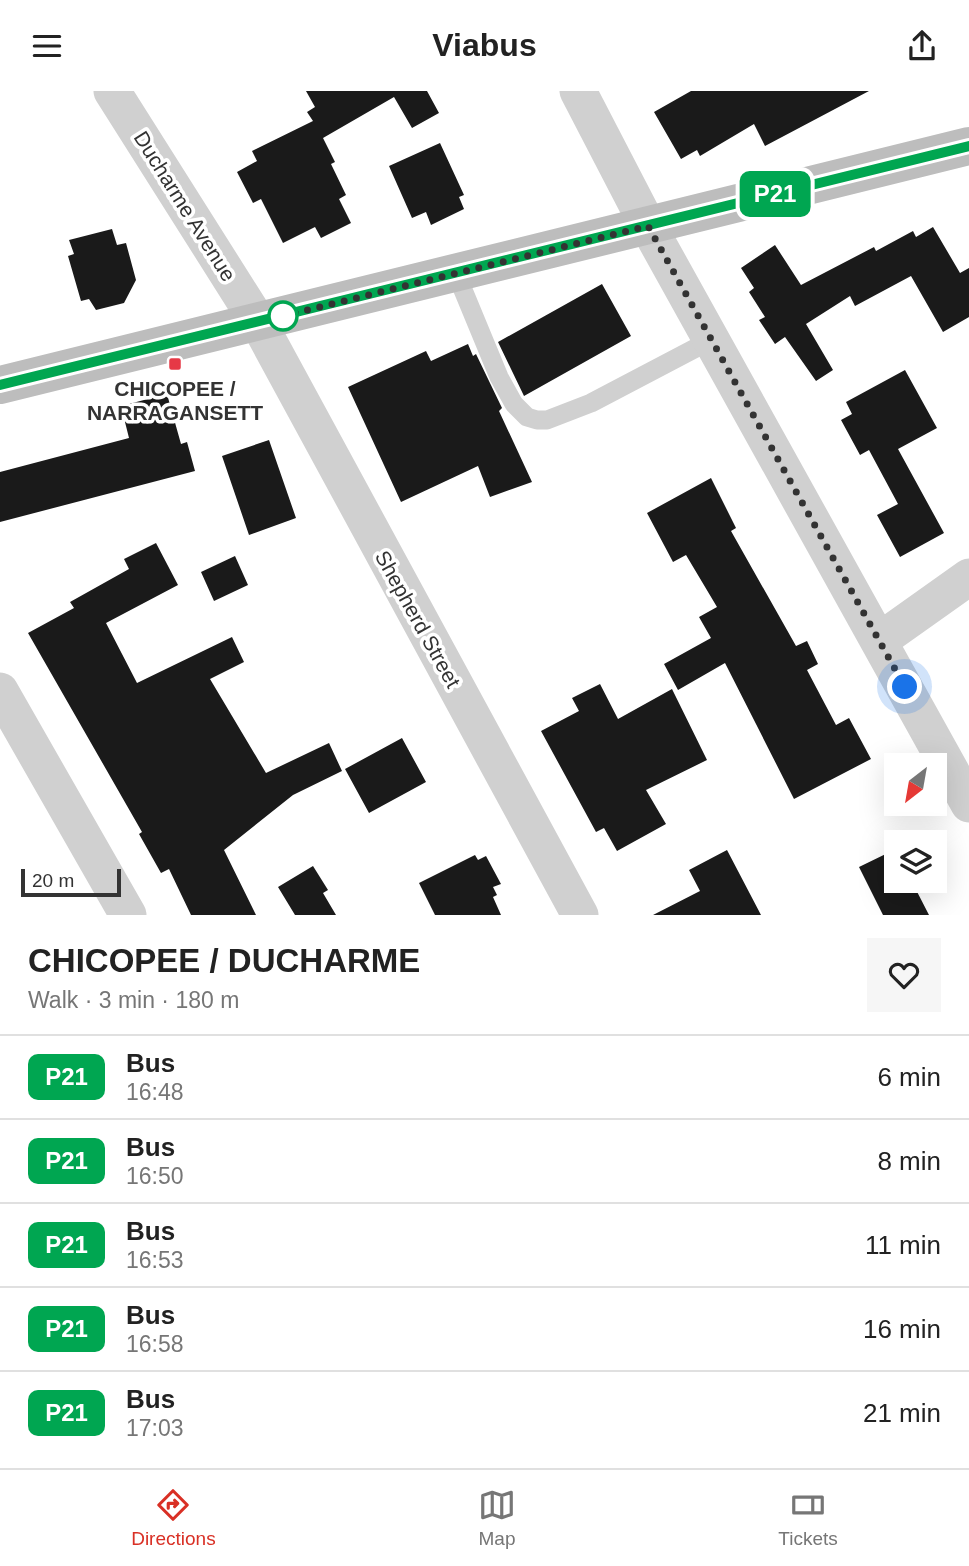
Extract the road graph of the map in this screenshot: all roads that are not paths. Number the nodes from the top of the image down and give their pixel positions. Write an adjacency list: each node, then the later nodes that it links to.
1 (112, 91): 6 (street, Ducharme Avenue)
2 (578, 91): 4 (street)
3 (969, 146): 4 (main road)
4 (648, 226): 5 (main road); 7 (street)
5 (456, 273): 6 (main road); 7 (lane)
6 (257, 322): 8 (main road); 14 (street, Shepherd Street)
7 (711, 340): 10 (street)
8 (0, 385)
9 (969, 577): 10 (street)
10 (879, 641): 12 (street)
11 (0, 691): 13 (street)
12 (969, 804)
13 (128, 915)
14 (580, 915)

